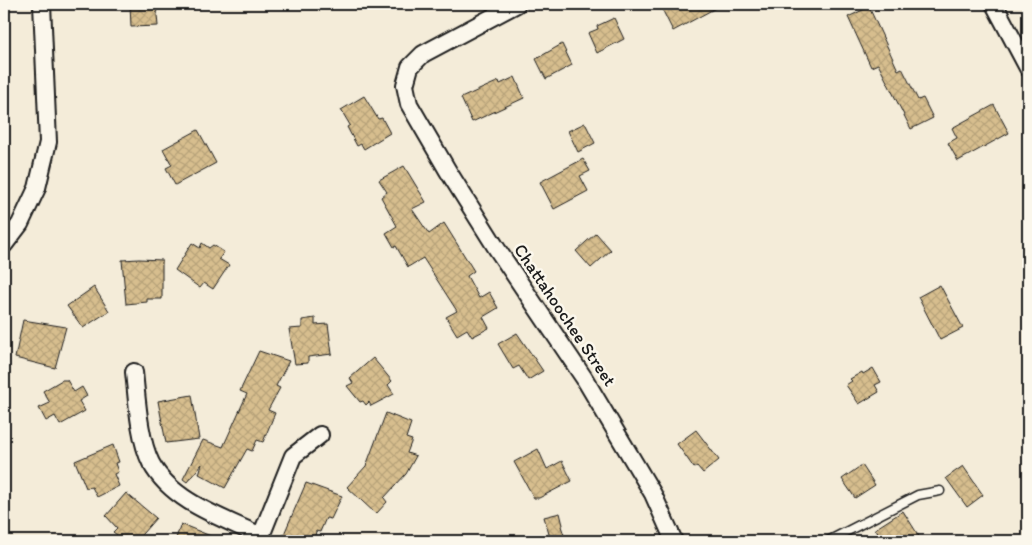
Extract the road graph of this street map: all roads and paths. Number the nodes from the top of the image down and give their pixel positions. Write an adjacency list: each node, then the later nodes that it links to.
1 (42, 4): 5 (street)
2 (516, 4): 10 (street, Chattahoochee Street)
3 (994, 4): 4 (street)
4 (1028, 68)
5 (4, 245)
6 (134, 372): 9 (street)
7 (320, 435): 9 (street)
8 (940, 491): 11 (lane)
9 (260, 539)
10 (674, 541)
11 (828, 541)

